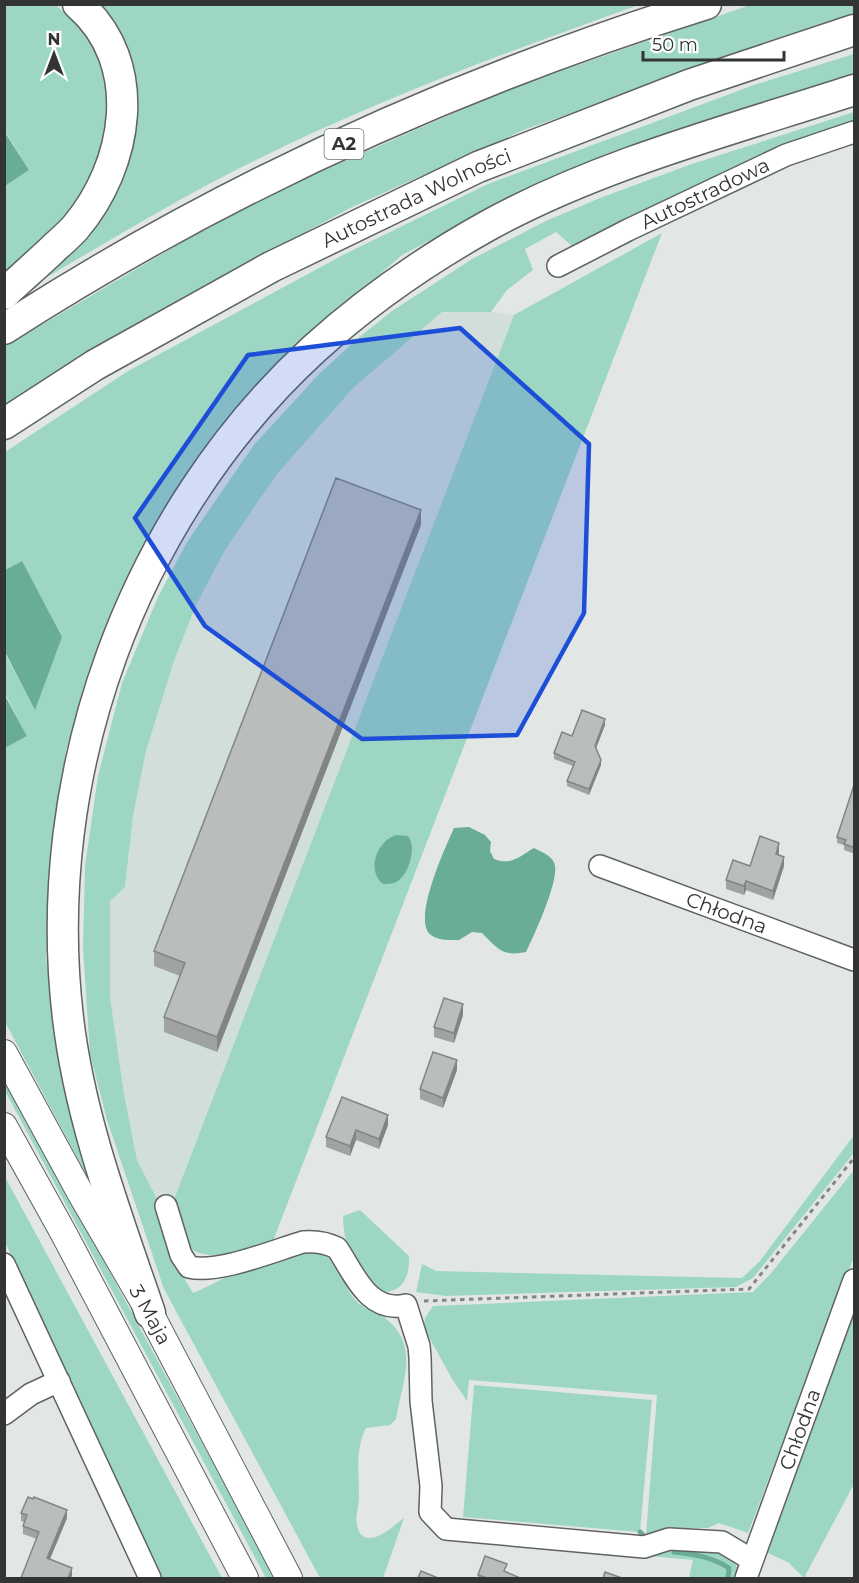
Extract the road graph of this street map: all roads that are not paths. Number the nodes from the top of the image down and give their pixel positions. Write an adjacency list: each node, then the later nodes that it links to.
1 (78, 4): 7 (highway)
2 (706, 4): 8 (highway, A2)
3 (855, 30): 9 (highway, Autostrada Wolności)
4 (855, 90): 17 (highway)
5 (855, 132): 6 (street, Autostradowa)
6 (558, 266)
7 (4, 294)
8 (4, 329)
9 (4, 424)
10 (600, 866): 11 (street, Chłodna)
11 (855, 960)
12 (4, 1053): 17 (main road, 3 Maja)
13 (4, 1126): 22 (main road, 3 Maja)
14 (166, 1206): 20 (street)
15 (4, 1264): 18 (street)
16 (855, 1280): 20 (street, Chłodna)
17 (150, 1313): 23 (main road, 3 Maja)
18 (59, 1381): 19 (street); 21 (street)
19 (4, 1414)
20 (749, 1569)
21 (150, 1578)
22 (244, 1578)
23 (289, 1578)

